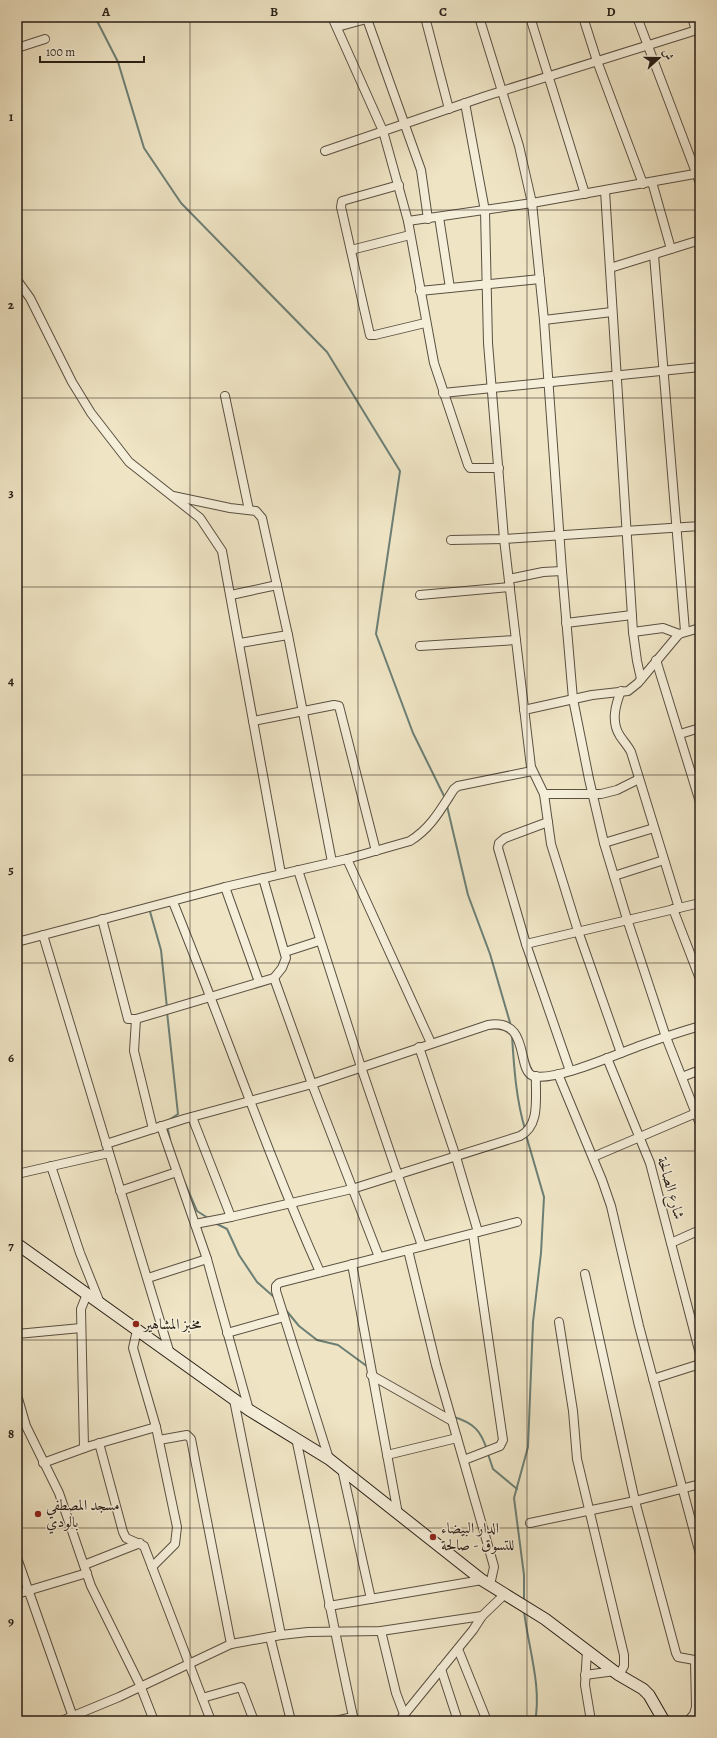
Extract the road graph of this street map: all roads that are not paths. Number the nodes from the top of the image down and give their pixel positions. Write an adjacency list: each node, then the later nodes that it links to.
1 (332, 17): 9 (street)
2 (425, 17): 18 (street)
3 (479, 17): 16 (street)
4 (530, 17): 15 (street)
5 (583, 17): 14 (street)
6 (637, 17): 12 (street)
7 (692, 17): 10 (street)
8 (370, 18): 9 (street); 19 (street)
9 (337, 27): 20 (street)
10 (698, 30): 12 (street)
11 (45, 39): 13 (street)
12 (647, 45): 14 (street); 22 (street)
13 (17, 48)
14 (597, 61): 15 (street); 25 (street)
15 (549, 77): 16 (street); 28 (street)
16 (502, 92): 17 (street); 29 (street)
17 (465, 103): 18 (street); 30 (street)
18 (449, 109): 19 (street)
19 (403, 124): 20 (street); 32 (street)
20 (383, 131): 21 (street); 26 (street)
21 (326, 151)
22 (699, 173): 23 (street); 24 (street)
23 (652, 182): 25 (street); 36 (street)
24 (700, 183)
25 (643, 184): 27 (street)
26 (399, 185): 33 (street); 37 (street)
27 (605, 191): 28 (street); 39 (street)
28 (585, 194): 29 (street)
29 (532, 203): 30 (street); 40 (street)
30 (485, 211): 31 (street); 42 (street)
31 (439, 217): 32 (street); 43 (street)
32 (428, 219): 33 (street)
33 (408, 222): 34 (street)
34 (410, 235): 37 (street); 44 (street)
35 (700, 240): 36 (street)
36 (671, 249): 38 (street)
37 (351, 250): 47 (street)
38 (654, 255): 39 (street); 49 (street)
39 (610, 268): 45 (street)
40 (540, 279): 42 (street); 46 (street)
41 (17, 280): 56 (street)
42 (487, 285): 43 (street); 52 (street)
43 (450, 288): 44 (street)
44 (420, 291): 47 (street)
45 (612, 312): 46 (street); 50 (street)
46 (544, 320): 51 (street)
47 (426, 323): 53 (street)
48 (700, 367): 49 (street)
49 (665, 371): 50 (street); 59 (street)
50 (618, 375): 51 (street); 60 (street)
51 (549, 382): 52 (street); 61 (street)
52 (492, 388): 53 (street); 55 (street)
53 (443, 393): 55 (street)
54 (225, 396): 57 (street)
55 (500, 468): 62 (street)
56 (172, 496): 57 (street); 67 (street)
57 (249, 510): 66 (street)
58 (700, 526): 59 (street)
59 (676, 528): 60 (street); 73 (street)
60 (627, 530): 61 (street); 69 (street)
61 (559, 535): 62 (street); 64 (street)
62 (504, 539): 63 (street); 65 (street)
63 (451, 540)
64 (562, 571): 65 (street); 70 (street)
65 (509, 583): 68 (street); 75 (street)
66 (277, 585): 67 (street); 74 (street)
67 (231, 595): 76 (street)
68 (420, 595)
69 (632, 615): 70 (street); 72 (street)
70 (566, 623): 81 (street)
71 (699, 630): 73 (street)
72 (633, 632): 73 (street); 79 (street)
73 (682, 632): 78 (street)
74 (288, 635): 76 (street); 83 (street)
75 (516, 640): 77 (street); 82 (street)
76 (240, 643): 84 (street)
77 (420, 646)
78 (656, 660): 79 (street); 86 (street)
79 (641, 679): 80 (street)
80 (621, 691): 81 (street); 88 (street)
81 (573, 699): 82 (street); 90 (street)
82 (524, 710): 87 (street)
83 (303, 711): 84 (street); 95 (street); 98 (street)
84 (253, 721): 100 (street)
85 (700, 728): 86 (street)
86 (680, 734): 91 (street)
87 (532, 771): 89 (street); 95 (street)
88 (639, 779): 90 (street); 93 (street)
89 (544, 794): 90 (street); 92 (street)
90 (592, 795): 94 (street)
91 (700, 802)
92 (548, 822): 109 (street); 113 (street)
93 (654, 828): 94 (street); 97 (street)
94 (604, 843): 101 (street)
95 (376, 851): 96 (street)
96 (347, 858): 98 (street); 122 (street)
97 (664, 860): 101 (street); 106 (street)
98 (332, 862): 99 (street)
99 (298, 870): 100 (street); 111 (street)
100 (281, 874): 102 (street)
101 (614, 876): 108 (street)
102 (263, 878): 103 (street); 114 (street)
103 (224, 887): 104 (street); 117 (street)
104 (173, 902): 107 (street); 118 (street)
105 (700, 903): 106 (street)
106 (676, 908): 108 (street); 116 (street)
107 (102, 919): 110 (street); 119 (street)
108 (627, 919): 109 (street); 121 (street)
109 (578, 931): 113 (street); 124 (street)
110 (44, 935): 112 (street); 138 (street)
111 (319, 941): 114 (street); 126 (street)
112 (17, 942)
113 (526, 944): 128 (street)
114 (285, 952): 115 (street)
115 (274, 978): 117 (street); 132 (street)
116 (700, 979)
117 (260, 982): 118 (street)
118 (212, 997): 119 (street); 133 (street)
119 (136, 1019): 136 (street)
120 (700, 1026): 121 (street)
121 (666, 1037): 124 (street); 131 (street)
122 (431, 1043): 123 (street); 130 (street)
123 (419, 1047): 126 (street); 140 (street)
124 (621, 1053): 125 (street)
125 (607, 1058): 128 (street); 137 (street, شارع الصالحة)
126 (361, 1068): 132 (street); 145 (street)
127 (700, 1070): 131 (street)
128 (570, 1071): 129 (street)
129 (558, 1074): 130 (street); 141 (street)
130 (536, 1076): 140 (street)
131 (682, 1077): 135 (street)
132 (312, 1084): 133 (street); 146 (street)
133 (250, 1102): 134 (street); 148 (street)
134 (192, 1117): 136 (street); 149 (street)
135 (698, 1119): 137 (street)
136 (157, 1127): 138 (street); 143 (street)
137 (640, 1138): 141 (street); 154 (street, شارع الصالحة)
138 (106, 1144): 139 (street)
139 (108, 1154): 142 (street); 147 (street)
140 (456, 1156): 145 (street); 153 (street)
141 (593, 1157): 176 (street)
142 (51, 1166): 144 (street); 165 (street)
143 (177, 1172): 147 (street); 151 (street)
144 (17, 1174)
145 (399, 1175): 146 (street); 156 (street)
146 (352, 1189): 148 (street); 158 (street)
147 (120, 1191): 163 (street)
148 (292, 1204): 149 (street); 161 (street)
149 (231, 1217): 151 (street)
150 (517, 1222): 153 (street)
151 (195, 1224): 159 (street)
152 (700, 1230): 154 (street)
153 (475, 1233): 156 (street); 190 (street)
154 (671, 1243): 173 (street, شارع الصالحة)
155 (17, 1244): 164 (street)
156 (422, 1246): 157 (street)
157 (408, 1250): 158 (street); 181 (street)
158 (379, 1257): 160 (street)
159 (207, 1259): 163 (street); 170 (street)
160 (352, 1264): 161 (street); 175 (street)
161 (320, 1272): 166 (street)
162 (585, 1274): 195 (street)
163 (148, 1278): 172 (street)
164 (87, 1294): 165 (street); 168 (street)
165 (100, 1304): 169 (street)
166 (284, 1316): 170 (street); 189 (street)
167 (560, 1322): 196 (street)
168 (81, 1328): 171 (street); 187 (street)
169 (137, 1330): 172 (street); 182 (street)
170 (227, 1333): 179 (street)
171 (17, 1334)
172 (170, 1354): 178 (street)
173 (700, 1354)
174 (700, 1364): 176 (street)
175 (371, 1375): 181 (street); 188 (street)
176 (654, 1379): 194 (street)
177 (17, 1395): 180 (street)
178 (234, 1400): 179 (street); 213 (street)
179 (249, 1410): 183 (street)
180 (19, 1413): 191 (street)
181 (452, 1421): 184 (street)
182 (156, 1427): 185 (street); 186 (street)
183 (296, 1438): 189 (street); 209 (street)
184 (457, 1438): 188 (street); 190 (street)
185 (159, 1440): 202 (street); 215 (street)
186 (99, 1443): 187 (street); 199 (street)
187 (84, 1448): 191 (street)
188 (387, 1455): 197 (street)
189 (329, 1459): 192 (street)
190 (464, 1460): 204 (street)
191 (43, 1463): 203 (street)
192 (342, 1469): 197 (street); 208 (street)
193 (700, 1484): 194 (street)
194 (682, 1489): 195 (street); 200 (street)
195 (635, 1501): 196 (street); 218 (street)
196 (589, 1511): 198 (street); 221 (street)
197 (398, 1514): 204 (street)
198 (530, 1523)
199 (140, 1543): 202 (street); 203 (street)
200 (700, 1554)
201 (17, 1558): 205 (street)
202 (152, 1567): 219 (street)
203 (85, 1569): 205 (street); 223 (street)
204 (486, 1582): 207 (street); 208 (street)
205 (28, 1590): 206 (street); 227 (street)
206 (17, 1594)
207 (504, 1594): 210 (street); 217 (street)
208 (371, 1599): 209 (street)
209 (329, 1606): 211 (street)
210 (482, 1616): 212 (street); 216 (street)
211 (333, 1631): 212 (street); 213 (street); 228 (street)
212 (381, 1631): 226 (street)
213 (282, 1635): 214 (street)
214 (270, 1637): 215 (street); 233 (street)
215 (231, 1644): 219 (street)
216 (458, 1649): 220 (street); 237 (street)
217 (587, 1651): 221 (street); 222 (street)
218 (698, 1661): 241 (street)
219 (189, 1663): 223 (street); 224 (street)
220 (441, 1669): 226 (street); 236 (street)
221 (617, 1673): 222 (street); 225 (street)
222 (585, 1675): 238 (street)
223 (140, 1685): 227 (street); 230 (street)
224 (202, 1698): 231 (street); 232 (street)
225 (655, 1705): 239 (street); 240 (street)
226 (404, 1714): 235 (street)
227 (73, 1719): 229 (street)
228 (354, 1719): 234 (street)
229 (61, 1721)
230 (154, 1721)
231 (211, 1721)
232 (254, 1721)
233 (291, 1721)
234 (336, 1721)
235 (398, 1721)
236 (458, 1721)
237 (487, 1721)
238 (591, 1721)
239 (657, 1721)
240 (664, 1721)
241 (688, 1721)

